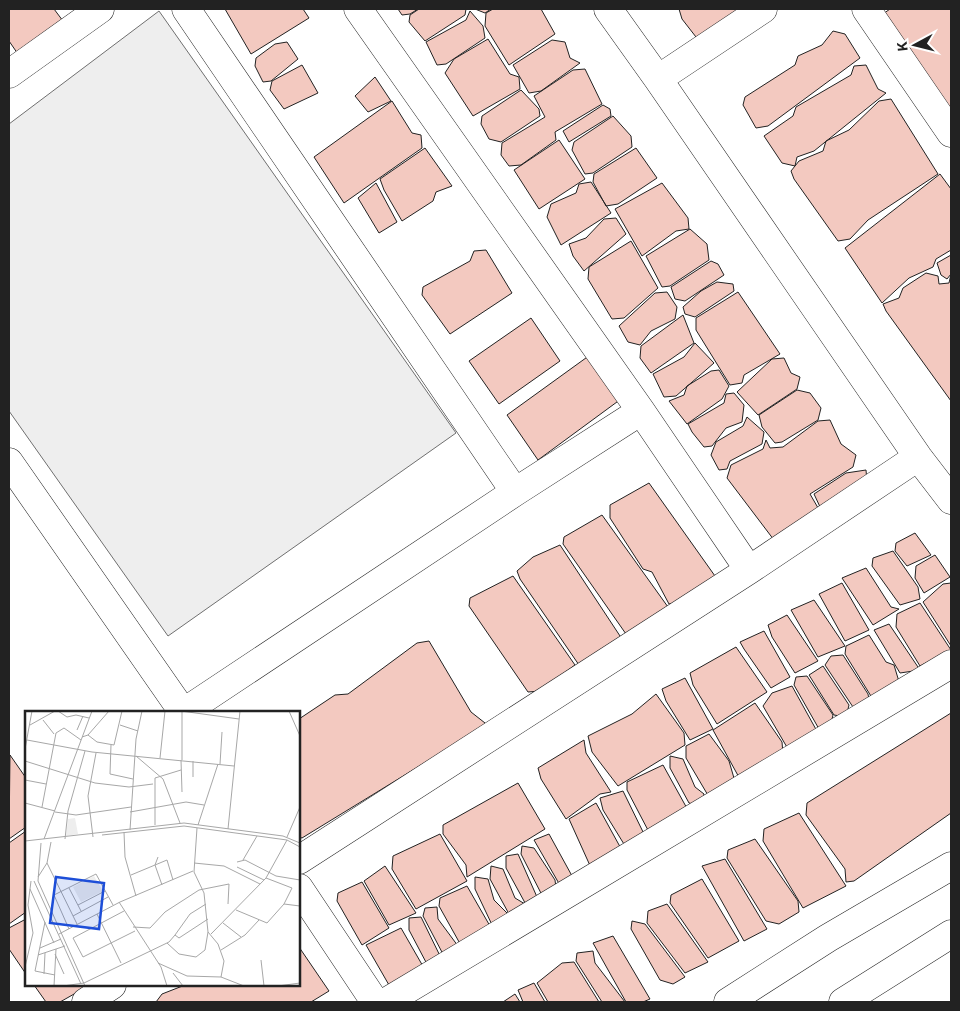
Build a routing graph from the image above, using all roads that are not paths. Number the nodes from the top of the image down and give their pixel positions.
1 (100, 9) edge
2 (186, 9) edge
3 (358, 9) edge
4 (608, 9) edge
5 (763, 9) edge
6 (866, 9) edge
7 (9, 74) edge
8 (658, 79) junction
9 (951, 133) edge
10 (640, 411) junction
11 (918, 457) junction
12 (9, 462) edge
13 (515, 492) junction
14 (951, 500) edge
15 (749, 570) junction
16 (951, 664) edge
17 (183, 711) edge
18 (186, 711) edge
19 (300, 859) edge
20 (951, 866) edge
21 (300, 890) edge
22 (951, 934) edge
23 (110, 986) edge
24 (86, 1002) edge
25 (375, 1002) edge
26 (386, 1002) edge
27 (728, 1002) edge
28 (844, 1002) edge

1 - 7 street
2 - 13 street
3 - 10 street
4 - 8 street
5 - 8 street
6 - 9 street
8 - 11 street
10 - 13 street
10 - 15 street
11 - 14 street
11 - 15 street
12 - 17 street
13 - 18 street
15 - 19 street
16 - 26 street
20 - 27 street
21 - 25 street
22 - 28 street
23 - 24 street

